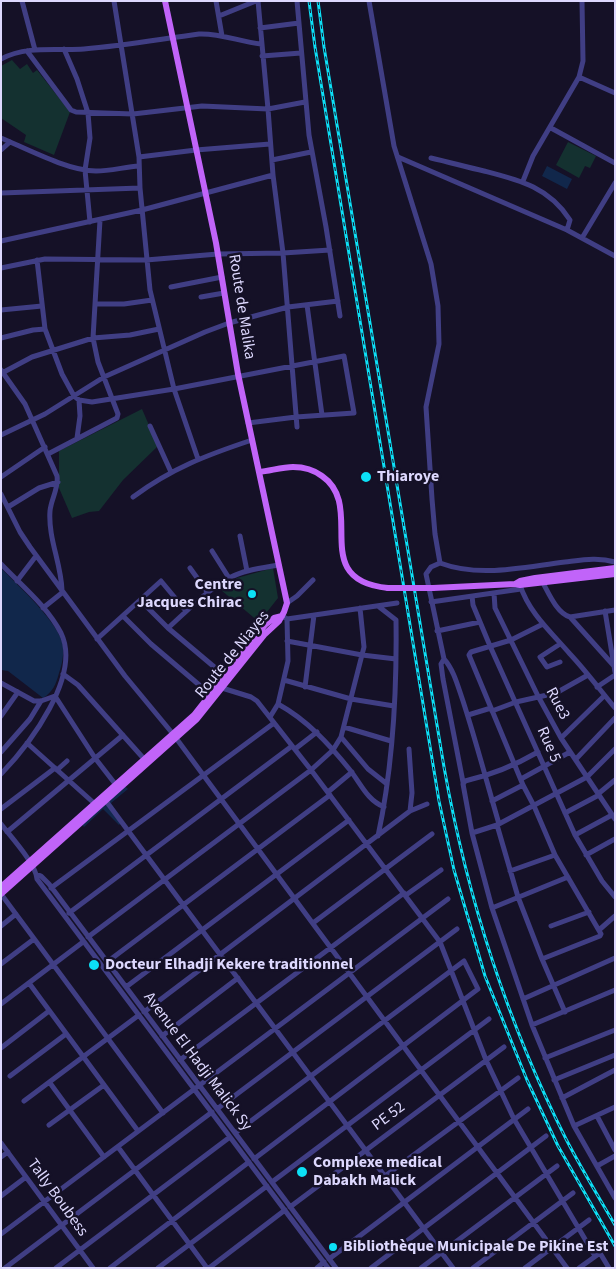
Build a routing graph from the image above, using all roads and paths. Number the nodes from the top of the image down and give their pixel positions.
1 (22, 1) edge
2 (114, 1) edge
3 (165, 1) edge
4 (216, 1) edge
5 (257, 1) edge
6 (296, 1) edge
7 (370, 1) edge
8 (582, 1) edge
9 (219, 16) junction
10 (299, 23) junction
11 (260, 28) junction
12 (222, 36) junction
13 (173, 38) junction
14 (261, 44) junction
15 (121, 45) junction
16 (64, 49) junction
17 (35, 50) junction
18 (27, 51) junction
19 (301, 53) junction
20 (2, 56) edge
21 (262, 56) junction
22 (579, 77) junction
23 (615, 93) edge
24 (305, 102) junction
25 (187, 108) junction
26 (268, 109) junction
27 (88, 113) junction
28 (133, 114) junction
29 (551, 128) junction
30 (1, 138) edge
31 (10, 142) junction
32 (270, 144) junction
33 (1, 150) edge
34 (196, 150) junction
35 (311, 152) junction
36 (139, 157) junction
37 (398, 157) junction
38 (431, 158) dead end
39 (272, 160) junction
40 (615, 163) edge
41 (139, 166) junction
42 (85, 170) junction
43 (273, 175) junction
44 (523, 181) junction
45 (615, 183) edge
46 (140, 188) junction
47 (85, 189) junction
48 (1, 192) edge
49 (205, 192) junction
50 (142, 210) junction
51 (100, 220) junction
52 (90, 222) junction
53 (567, 230) junction
54 (582, 238) junction
55 (1, 241) edge
56 (330, 250) junction
57 (283, 253) junction
58 (218, 254) junction
59 (615, 256) edge
60 (38, 260) junction
61 (146, 260) junction
62 (98, 261) junction
63 (1, 268) edge
64 (222, 277) junction
65 (171, 287) dead end
66 (224, 293) junction
67 (201, 297) dead end
68 (152, 300) junction
69 (338, 301) junction
70 (96, 304) junction
71 (307, 304) junction
72 (42, 306) junction
73 (288, 308) junction
74 (1, 310) edge
75 (340, 316) dead end
76 (229, 323) junction
77 (45, 329) junction
78 (158, 329) junction
79 (1, 338) edge
80 (93, 338) junction
81 (52, 351) junction
82 (165, 351) junction
83 (316, 361) junction
84 (292, 366) junction
85 (2, 372) edge
86 (104, 376) junction
87 (238, 376) junction
88 (174, 389) junction
89 (74, 396) junction
90 (111, 399) junction
91 (79, 400) junction
92 (322, 415) junction
93 (296, 417) junction
94 (32, 422) junction
95 (248, 423) junction
96 (150, 426) dead end
97 (297, 427) dead end
98 (1, 435) edge
99 (77, 438) junction
100 (252, 440) junction
101 (45, 447) junction
102 (48, 454) junction
103 (198, 459) junction
104 (171, 472) junction
105 (259, 472) junction
106 (1, 477) edge
107 (58, 482) junction
108 (1, 494) edge
109 (133, 497) dead end
110 (8, 508) junction
111 (240, 536) dead end
112 (212, 551) dead end
113 (36, 556) junction
114 (615, 562) edge
115 (440, 563) junction
116 (1, 564) edge
117 (279, 565) junction
118 (190, 568) dead end
119 (615, 568) edge
120 (247, 571) junction
121 (615, 574) edge
122 (229, 578) junction
123 (313, 580) dead end
124 (17, 581) junction
125 (543, 583) junction
126 (519, 586) junction
127 (62, 591) junction
128 (208, 593) junction
129 (494, 593) junction
130 (472, 596) junction
131 (140, 600) junction
132 (431, 602) junction
133 (286, 603) junction
134 (397, 604) dead end
135 (378, 606) junction
136 (43, 608) junction
137 (360, 608) junction
138 (615, 610) edge
139 (186, 611) junction
140 (605, 611) junction
141 (314, 615) junction
142 (123, 616) junction
143 (285, 617) junction
144 (570, 617) junction
145 (480, 622) junction
146 (543, 624) junction
147 (168, 628) junction
148 (437, 631) junction
149 (97, 639) junction
150 (512, 640) junction
151 (287, 641) junction
152 (311, 644) junction
153 (560, 644) junction
154 (490, 646) junction
155 (362, 655) junction
156 (244, 656) junction
157 (396, 659) junction
158 (444, 659) junction
159 (560, 662) dead end
160 (614, 671) edge
161 (63, 674) junction
162 (588, 675) junction
163 (225, 676) junction
164 (284, 680) junction
165 (1, 683) edge
166 (305, 687) junction
167 (597, 687) junction
168 (222, 688) junction
169 (18, 692) junction
170 (211, 695) junction
171 (55, 696) junction
172 (538, 696) junction
173 (604, 696) junction
174 (351, 699) junction
175 (41, 701) junction
176 (516, 702) junction
177 (278, 704) junction
178 (394, 706) junction
179 (615, 708) edge
180 (492, 709) junction
181 (468, 715) junction
182 (1, 716) edge
183 (270, 717) junction
184 (615, 718) edge
185 (274, 723) junction
186 (344, 726) junction
187 (317, 732) junction
188 (123, 734) junction
189 (175, 736) junction
190 (341, 737) junction
191 (561, 738) junction
192 (391, 741) junction
193 (27, 743) junction
194 (294, 748) junction
195 (409, 749) dead end
196 (615, 749) edge
197 (333, 750) junction
198 (1, 752) edge
199 (538, 752) junction
200 (570, 752) junction
201 (95, 758) junction
202 (576, 759) junction
203 (145, 760) junction
204 (66, 761) dead end
205 (515, 765) junction
206 (544, 766) junction
207 (56, 769) junction
208 (311, 770) junction
209 (352, 772) junction
210 (1, 774) edge
211 (203, 774) junction
212 (485, 776) junction
213 (587, 777) junction
214 (69, 780) junction
215 (615, 780) edge
216 (463, 782) junction
217 (522, 782) junction
218 (387, 784) junction
219 (116, 785) junction
220 (329, 794) junction
221 (557, 794) junction
222 (599, 794) junction
223 (221, 799) junction
224 (106, 801) junction
225 (492, 801) junction
226 (95, 804) junction
227 (427, 804) dead end
228 (534, 806) junction
229 (384, 807) junction
230 (1, 809) edge
231 (410, 811) junction
232 (565, 813) junction
233 (614, 817) edge
234 (349, 820) junction
235 (239, 823) junction
236 (1, 824) edge
237 (498, 824) junction
238 (130, 830) junction
239 (7, 832) junction
240 (472, 833) junction
241 (432, 834) dead end
242 (576, 835) junction
243 (378, 836) junction
244 (615, 839) edge
245 (367, 844) junction
246 (258, 849) junction
247 (147, 854) junction
248 (555, 855) junction
249 (586, 855) junction
250 (30, 864) junction
251 (385, 869) junction
252 (441, 870) dead end
253 (510, 871) junction
254 (36, 874) junction
255 (277, 874) junction
256 (568, 877) junction
257 (166, 879) junction
258 (2, 884) edge
259 (51, 888) junction
260 (1, 894) edge
261 (405, 894) junction
262 (615, 897) edge
263 (518, 898) junction
264 (295, 899) junction
265 (448, 899) dead end
266 (184, 904) junction
267 (492, 908) junction
268 (589, 912) junction
269 (70, 913) junction
270 (16, 914) junction
271 (615, 916) edge
272 (424, 918) junction
273 (312, 923) junction
274 (1, 926) edge
275 (551, 926) dead end
276 (203, 929) junction
277 (457, 929) dead end
278 (599, 930) junction
279 (88, 937) junction
280 (34, 939) junction
281 (83, 942) junction
282 (440, 942) junction
283 (331, 947) junction
284 (221, 954) junction
285 (615, 958) edge
286 (542, 960) junction
287 (107, 962) junction
288 (1, 964) edge
289 (54, 965) junction
290 (451, 971) junction
291 (350, 973) junction
292 (238, 978) junction
293 (29, 983) junction
294 (554, 985) junction
295 (126, 987) junction
296 (615, 990) edge
297 (367, 997) junction
298 (523, 999) junction
299 (463, 1000) junction
300 (257, 1002) junction
301 (1, 1004) edge
302 (49, 1011) junction
303 (565, 1012) junction
304 (142, 1014) junction
305 (489, 1019) dead end
306 (385, 1021) junction
307 (532, 1025) junction
308 (276, 1028) junction
309 (474, 1030) junction
310 (615, 1030) edge
311 (66, 1034) junction
312 (162, 1036) junction
313 (108, 1039) junction
314 (403, 1046) junction
315 (504, 1047) dead end
316 (1, 1048) edge
317 (293, 1052) junction
318 (615, 1055) edge
319 (83, 1057) junction
320 (545, 1058) junction
321 (180, 1060) junction
322 (486, 1060) junction
323 (421, 1070) junction
324 (615, 1070) edge
325 (10, 1076) dead end
326 (311, 1076) junction
327 (518, 1078) dead end
328 (554, 1080) junction
329 (50, 1083) junction
330 (104, 1085) junction
331 (197, 1087) junction
332 (501, 1090) junction
333 (440, 1095) junction
334 (562, 1098) junction
335 (24, 1102) dead end
336 (330, 1102) junction
337 (615, 1107) edge
338 (528, 1109) dead end
339 (70, 1110) junction
340 (214, 1111) junction
341 (163, 1113) junction
342 (597, 1116) junction
343 (514, 1119) junction
344 (459, 1121) junction
345 (49, 1125) dead end
346 (348, 1126) junction
347 (574, 1126) junction
348 (138, 1132) junction
349 (232, 1135) junction
350 (546, 1136) dead end
351 (1, 1144) edge
352 (118, 1147) junction
353 (478, 1147) junction
354 (530, 1148) junction
355 (366, 1150) junction
356 (615, 1150) edge
357 (8, 1152) junction
358 (615, 1156) edge
359 (1, 1157) edge
360 (104, 1157) junction
361 (252, 1161) junction
362 (558, 1166) dead end
363 (597, 1166) junction
364 (135, 1170) junction
365 (497, 1173) junction
366 (547, 1174) junction
367 (385, 1176) junction
368 (26, 1177) junction
369 (269, 1184) junction
370 (573, 1193) dead end
371 (153, 1195) junction
372 (1, 1196) edge
373 (515, 1198) junction
374 (615, 1198) edge
375 (562, 1201) junction
376 (44, 1202) junction
377 (404, 1202) junction
378 (288, 1209) junction
379 (589, 1220) dead end
380 (172, 1221) junction
381 (534, 1222) junction
382 (62, 1226) junction
383 (423, 1228) junction
384 (578, 1228) junction
385 (1, 1234) edge
386 (190, 1244) junction
387 (552, 1248) junction
388 (80, 1250) junction
389 (442, 1253) junction
390 (595, 1256) junction
391 (326, 1261) junction
392 (5, 1268) edge
393 (56, 1268) edge
394 (93, 1268) edge
395 (110, 1268) edge
396 (158, 1268) edge
397 (208, 1268) edge
398 (317, 1268) edge
399 (328, 1268) edge
400 (336, 1268) edge
401 (371, 1268) edge
402 (422, 1268) edge
403 (452, 1268) edge
404 (473, 1268) edge
405 (525, 1268) edge
406 (567, 1268) edge
407 (579, 1268) edge
408 (609, 1268) edge

1 - 17 street
2 - 15 street
3 - 13 main road, Route de Malika
4 - 9 street
5 - 9 street
5 - 11 street
6 - 10 street
7 - 37 street
8 - 22 street
9 - 12 street
10 - 11 street
10 - 19 street
11 - 14 street
12 - 13 street
12 - 14 street
13 - 15 street
13 - 25 main road, Route de Malika
14 - 21 street
15 - 16 street
15 - 28 street
16 - 17 street
16 - 27 street
17 - 18 street
18 - 20 street
18 - 27 street
19 - 21 street
19 - 24 street
21 - 26 street
22 - 23 street
22 - 29 street
24 - 26 street
24 - 35 street
25 - 26 street
25 - 28 street
25 - 34 main road, Route de Malika
26 - 32 street
27 - 28 street
27 - 42 street
28 - 36 street
29 - 40 street
29 - 44 street
30 - 31 street
31 - 33 street
31 - 42 street
32 - 34 street
32 - 39 street
34 - 36 street
34 - 49 main road, Route de Malika
35 - 39 street
35 - 56 street
36 - 41 street
37 - 53 street
37 - 115 street
38 - 44 street
39 - 43 street
41 - 42 street
41 - 46 street
42 - 47 street
43 - 49 street
43 - 57 street
44 - 53 street
45 - 54 street
46 - 47 street
46 - 50 street
47 - 48 street
47 - 52 street
49 - 50 street
49 - 58 main road, Route de Malika
50 - 51 street
50 - 61 street
51 - 52 street
51 - 62 street
52 - 55 street
53 - 54 street
54 - 59 street
56 - 57 street
56 - 69 street
57 - 58 street
57 - 73 street
58 - 61 street
58 - 64 main road, Route de Malika
60 - 62 street
60 - 63 street
60 - 72 street
61 - 62 street
61 - 68 street
62 - 70 street
64 - 65 street
64 - 66 main road, Route de Malika
66 - 67 street
66 - 76 main road, Route de Malika
68 - 70 street
68 - 78 street
69 - 71 street
69 - 75 street
70 - 80 street
71 - 73 street
71 - 83 street
72 - 74 street
72 - 77 street
73 - 76 street
73 - 84 street
76 - 82 street
76 - 87 main road, Route de Malika
77 - 79 street
77 - 81 street
78 - 80 street
78 - 82 street
80 - 81 street
80 - 86 street
81 - 85 street
81 - 89 street
82 - 86 street
82 - 88 street
83 - 84 street
83 - 92 street
83 - 92 street
84 - 87 street
84 - 93 street
85 - 94 street
86 - 89 street
86 - 90 street
87 - 88 street
87 - 95 main road, Route de Malika
88 - 90 street
88 - 103 street
89 - 91 street
89 - 94 street
90 - 91 street
90 - 99 street
91 - 99 street
92 - 93 street
93 - 95 street
93 - 97 street
94 - 98 street
94 - 101 street
95 - 100 main road, Route de Malika
96 - 104 street
99 - 102 street
100 - 103 street
100 - 105 main road, Route de Malika
101 - 102 street
101 - 106 street
102 - 107 street
103 - 104 street
104 - 109 street
105 - 117 main road, Route de Malika
105 - 126 main road, bridge
107 - 110 street
107 - 127 street
108 - 110 street
110 - 113 street
111 - 120 street
112 - 122 street
113 - 124 street
113 - 127 street
114 - 115 street
115 - 132 street
116 - 124 street
117 - 120 street
117 - 133 main road, Route de Malika
118 - 128 street
119 - 126 main road
120 - 122 street
121 - 125 main road
122 - 128 street
123 - 133 street
124 - 136 street
125 - 126 main road
125 - 144 street
126 - 129 street
126 - 146 street
127 - 136 street
127 - 149 street
128 - 139 street
129 - 130 street
129 - 150 street, Rue3
130 - 132 street
130 - 145 street, Rue 5
131 - 139 street
131 - 142 street
131 - 147 street
132 - 148 street
133 - 143 main road, Route de Malika
134 - 135 street
135 - 137 street
135 - 157 street
136 - 161 street
137 - 141 street
137 - 155 street
138 - 140 street
139 - 147 street
140 - 144 street
140 - 160 street
141 - 143 street
141 - 152 street
142 - 149 street
142 - 170 street
143 - 151 street
143 - 156 main road, Route de Niayes
144 - 160 street
145 - 148 street
145 - 154 street, Rue 5
146 - 150 street
146 - 153 street
147 - 163 street
148 - 158 street
149 - 189 street
150 - 154 street
150 - 172 street, Rue3
151 - 152 street
151 - 164 street
152 - 155 street
152 - 166 street
153 - 159 street
153 - 162 street
154 - 176 street, Rue 5
154 - 180 street
155 - 157 street
155 - 174 street
156 - 163 main road, Route de Niayes
156 - 168 main road, Route de Niayes
157 - 178 street
158 - 181 street
158 - 216 street
160 - 167 street
161 - 171 street
161 - 188 street
162 - 167 street
162 - 172 street
163 - 170 main road, Route de Niayes
164 - 166 street
164 - 177 street
165 - 169 street
166 - 174 street
167 - 173 street
168 - 183 street
168 - 189 main road, Route de Niayes
169 - 175 street
169 - 182 street
170 - 189 main road, Route de Niayes
171 - 175 street
171 - 193 street
171 - 201 street
172 - 176 street
172 - 191 street, Rue3
173 - 179 street
173 - 191 street
174 - 178 street
174 - 186 street
175 - 198 street
176 - 180 street
176 - 199 street, Rue 5
177 - 183 street
177 - 187 street
178 - 192 street
180 - 181 street
180 - 205 street
181 - 212 street
183 - 185 street
184 - 202 street
185 - 194 street
185 - 211 street
186 - 190 street
186 - 192 street
187 - 194 street
187 - 197 street
188 - 201 street
188 - 203 street
189 - 203 main road, Route de Niayes
189 - 211 street
189 - 224 main road, Route de Niayes
190 - 197 street
190 - 218 street
191 - 200 street, Rue3
192 - 218 street
193 - 207 street
193 - 210 street
194 - 208 street
194 - 223 street
195 - 231 street
196 - 213 street
197 - 208 street
197 - 209 street
199 - 205 street
199 - 206 street, Rue 5
200 - 202 street, Rue3
200 - 206 street
201 - 214 street
201 - 219 street
202 - 213 street, Rue3
203 - 219 main road, Route de Niayes
204 - 207 street
205 - 212 street
205 - 217 street
206 - 217 street
206 - 221 street, Rue 5
207 - 214 street
207 - 230 street
208 - 220 street
208 - 235 street
209 - 220 street
209 - 229 street
211 - 223 street
211 - 238 street
212 - 216 street
212 - 225 street
213 - 221 street
213 - 222 street, Rue3
214 - 226 street
214 - 239 street
215 - 222 street
216 - 240 street
217 - 225 street
217 - 228 street
218 - 229 street
219 - 226 main road, Route de Niayes
220 - 234 street
220 - 246 street
221 - 228 street
221 - 232 street, Rue 5
222 - 232 street
222 - 233 street, Rue3
223 - 235 street
223 - 247 street
224 - 238 street
224 - 250 main road, Route de Niayes
225 - 237 street
226 - 250 main road, Route de Niayes
227 - 231 street
228 - 237 street
228 - 248 street
229 - 243 street
231 - 243 street
232 - 242 street, Rue 5
233 - 242 street
234 - 245 street
234 - 255 street
235 - 246 street
235 - 257 street
236 - 239 street, Avenue El Hadji Malick Sy
237 - 240 street
237 - 253 street
238 - 247 street
238 - 259 street
239 - 250 street, Avenue El Hadji Malick Sy
240 - 267 street
241 - 251 street
242 - 249 street, Rue 5
243 - 245 street
244 - 249 street
245 - 251 street
245 - 264 street
246 - 255 street
246 - 266 street
247 - 257 street
247 - 269 street
248 - 253 street
248 - 256 street
249 - 262 street, Rue 5
250 - 254 street, Avenue El Hadji Malick Sy
250 - 258 main road, Route de Niayes
250 - 260 main road, Route de Niayes
251 - 261 street
251 - 273 street
252 - 261 street
253 - 263 street
254 - 259 street, Avenue El Hadji Malick Sy
254 - 281 street, Avenue El Hadji Malick Sy
255 - 264 street
255 - 276 street
256 - 263 street
256 - 268 street
257 - 266 street
257 - 279 street
259 - 269 street, Avenue El Hadji Malick Sy
260 - 270 street
261 - 272 street
261 - 283 street
263 - 267 street
263 - 286 street
264 - 273 street
264 - 284 street
265 - 272 street
266 - 276 street
266 - 287 street
267 - 298 street
268 - 275 street
268 - 278 street
269 - 279 street, Avenue El Hadji Malick Sy
270 - 274 street
270 - 280 street
271 - 278 street
272 - 282 street
272 - 291 street
273 - 283 street
276 - 284 street
276 - 295 street
277 - 282 street
278 - 286 street
279 - 287 street, Avenue El Hadji Malick Sy
280 - 288 street
280 - 289 street
281 - 289 street
281 - 304 street, Avenue El Hadji Malick Sy
282 - 290 street
282 - 297 street
283 - 291 street
283 - 300 street
284 - 292 street
284 - 304 street
285 - 294 street
286 - 294 street
287 - 295 street, Avenue El Hadji Malick Sy
289 - 293 street
289 - 313 street
290 - 299 street
290 - 299 street
290 - 306 street
291 - 297 street
291 - 308 street
292 - 300 street
292 - 312 street
293 - 301 street
293 - 302 street
294 - 298 street
294 - 303 street
295 - 304 street, Avenue El Hadji Malick Sy
296 - 303 street
297 - 306 street
297 - 317 street
298 - 307 street
299 - 309 street
299 - 314 street
300 - 308 street
300 - 321 street
302 - 311 street
302 - 316 street
303 - 307 street
304 - 312 street, Avenue El Hadji Malick Sy
304 - 313 street
304 - 331 street, Avenue El Hadji Malick Sy
305 - 309 street
306 - 314 street
306 - 326 street
307 - 320 street
308 - 317 street
308 - 331 street
309 - 322 street
309 - 323 street
310 - 320 street
311 - 319 street
311 - 325 street
312 - 321 street, Avenue El Hadji Malick Sy
313 - 319 street
313 - 341 street
314 - 323 street
314 - 336 street
315 - 322 street, PE 52
317 - 326 street
317 - 340 street
318 - 328 street
319 - 329 street
319 - 330 street
320 - 328 street
321 - 331 street, Avenue El Hadji Malick Sy
322 - 332 street
322 - 333 street, PE 52
323 - 333 street
323 - 346 street
324 - 334 street
326 - 336 street
326 - 349 street
327 - 332 street
328 - 334 street
329 - 335 street
329 - 339 street
330 - 339 street
330 - 348 street
331 - 340 street, Avenue El Hadji Malick Sy
331 - 341 street
332 - 343 street
332 - 344 street
333 - 344 street
333 - 355 street, PE 52
334 - 347 street
336 - 346 street
336 - 361 street
337 - 342 street
338 - 343 street
339 - 345 street
339 - 360 street
340 - 349 street, Avenue El Hadji Malick Sy
340 - 364 street
341 - 348 street
342 - 347 street
342 - 356 street
343 - 353 street
343 - 354 street
344 - 353 street
344 - 367 street
346 - 355 street
346 - 369 street
347 - 363 street
348 - 352 street
349 - 361 street, Avenue El Hadji Malick Sy
349 - 371 street
350 - 354 street
351 - 357 street, Tally Boubess
352 - 360 street
352 - 364 street
353 - 365 street
353 - 377 street
354 - 365 street
354 - 366 street
355 - 367 street
355 - 378 street, PE 52
357 - 359 street
357 - 368 street, Tally Boubess
358 - 363 street
360 - 376 street
361 - 369 street, Avenue El Hadji Malick Sy
361 - 380 street
362 - 366 street
363 - 374 street
364 - 371 street
364 - 382 street
365 - 373 street
365 - 383 street
366 - 373 street
366 - 375 street
367 - 377 street
368 - 372 street
368 - 376 street, Tally Boubess
369 - 378 street, Avenue El Hadji Malick Sy
369 - 386 street
370 - 375 street
371 - 380 street
371 - 388 street
373 - 381 street
373 - 389 street
375 - 381 street
375 - 384 street
376 - 382 street, Tally Boubess
376 - 385 street
377 - 383 street
377 - 391 street
378 - 391 street, Avenue El Hadji Malick Sy
378 - 397 street, PE 52
379 - 384 street
380 - 386 street
380 - 395 street
381 - 387 street
381 - 404 street
382 - 388 street, Tally Boubess
382 - 392 street
383 - 389 street
383 - 401 street
384 - 387 street
384 - 390 street
386 - 396 street
386 - 397 street
387 - 405 street
387 - 406 street
388 - 393 street
388 - 394 street, Tally Boubess
389 - 402 street
389 - 403 street
390 - 407 street
390 - 408 street
391 - 398 street
391 - 399 street, Avenue El Hadji Malick Sy
391 - 400 street, Avenue El Hadji Malick Sy

